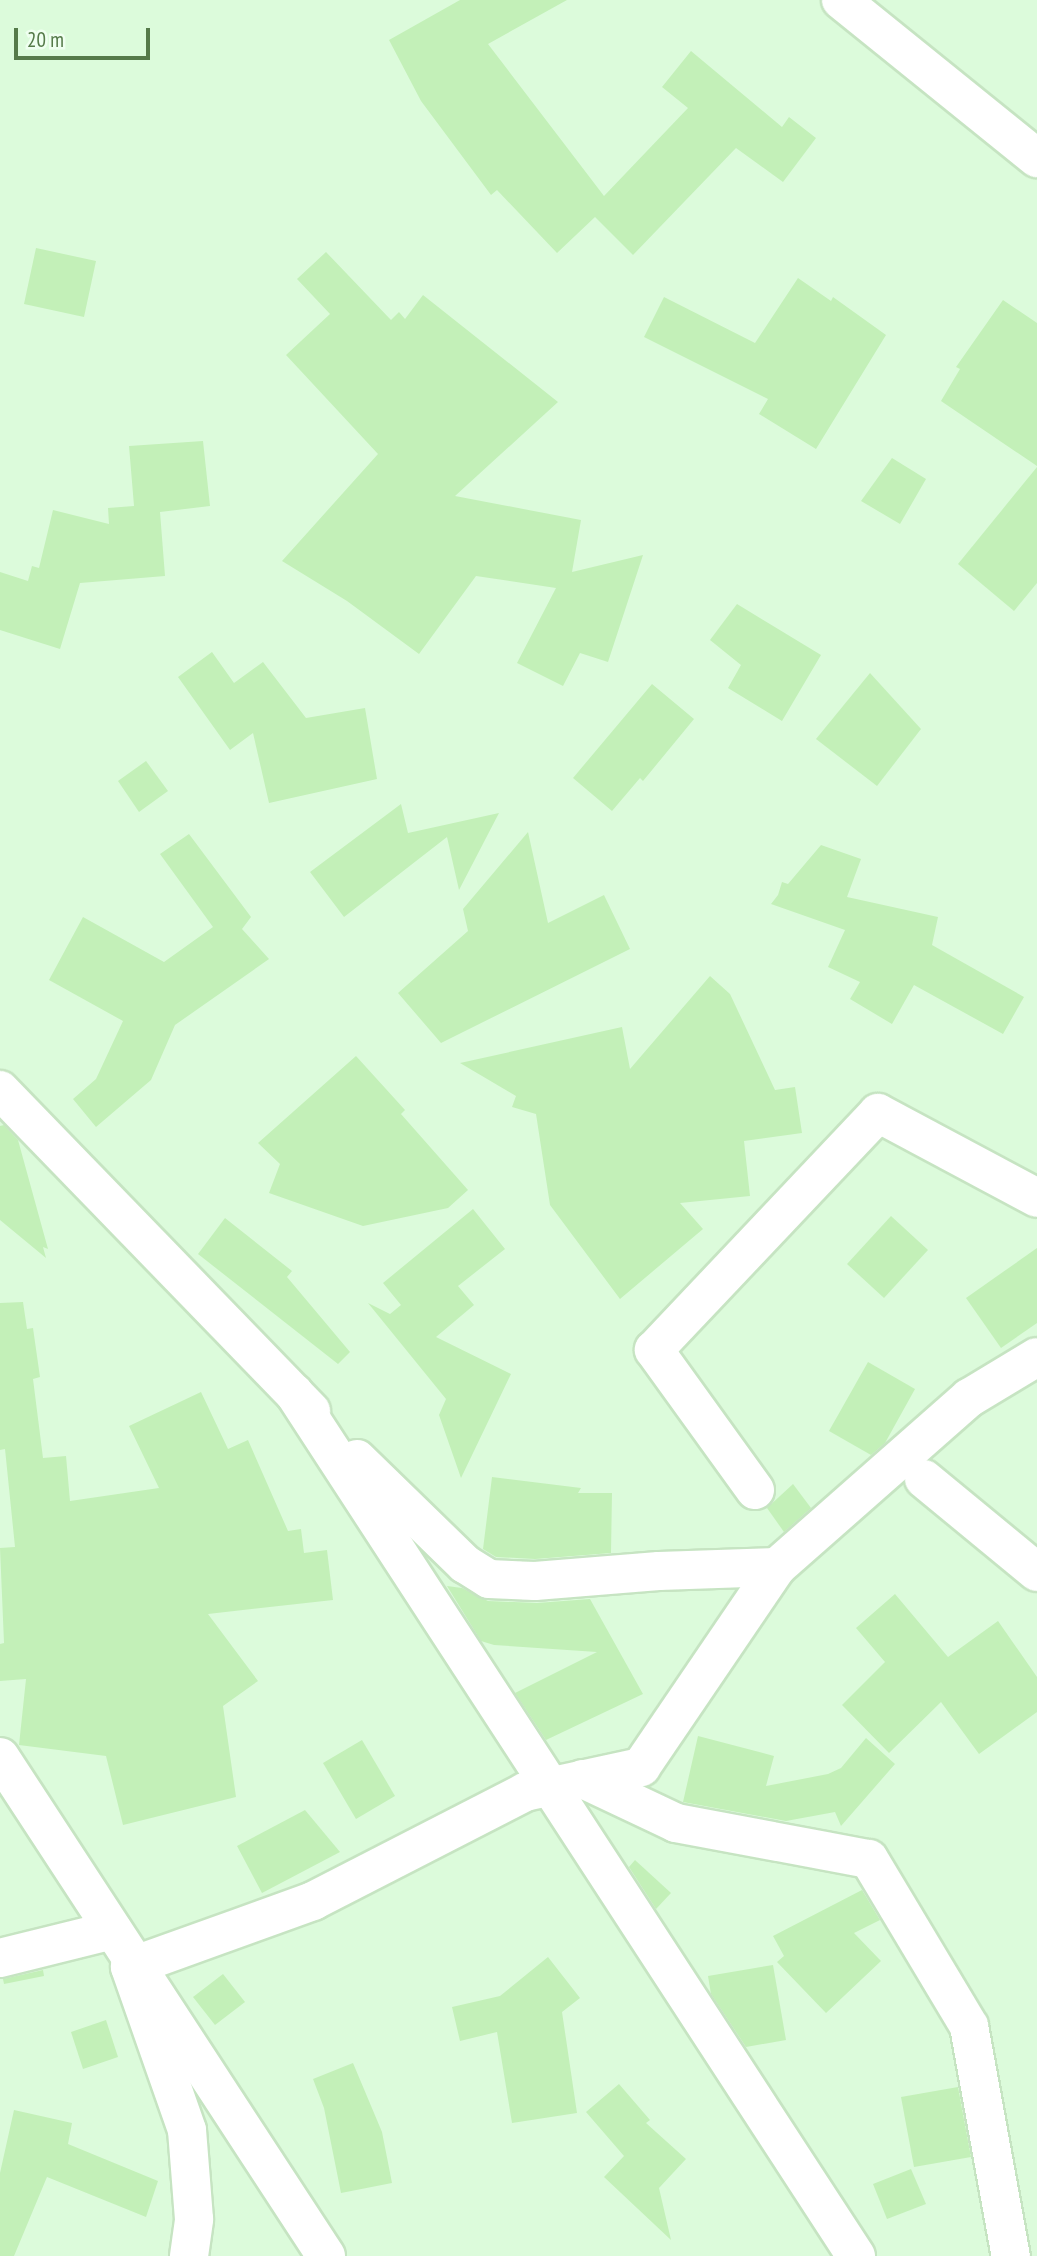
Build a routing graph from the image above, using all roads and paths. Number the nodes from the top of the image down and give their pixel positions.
1 (841, 0) edge
2 (1037, 158) edge
3 (0, 1090) edge
4 (1037, 1198) edge
5 (1037, 1357) edge
6 (293, 1393) junction
7 (924, 1479) dead end
8 (755, 1490) dead end
9 (777, 1567) junction
10 (1037, 1573) edge
11 (0, 1756) edge
12 (583, 1779) junction
13 (113, 1930) junction
14 (0, 1958) edge
15 (189, 2256) edge
16 (326, 2256) edge
17 (856, 2256) edge
18 (1011, 2256) edge

1 - 2 street
3 - 6 street
4 - 8 street
5 - 9 street
6 - 9 street
6 - 17 street
7 - 10 street
9 - 12 street
11 - 13 street
12 - 15 street
12 - 18 street
13 - 14 street
13 - 16 street

